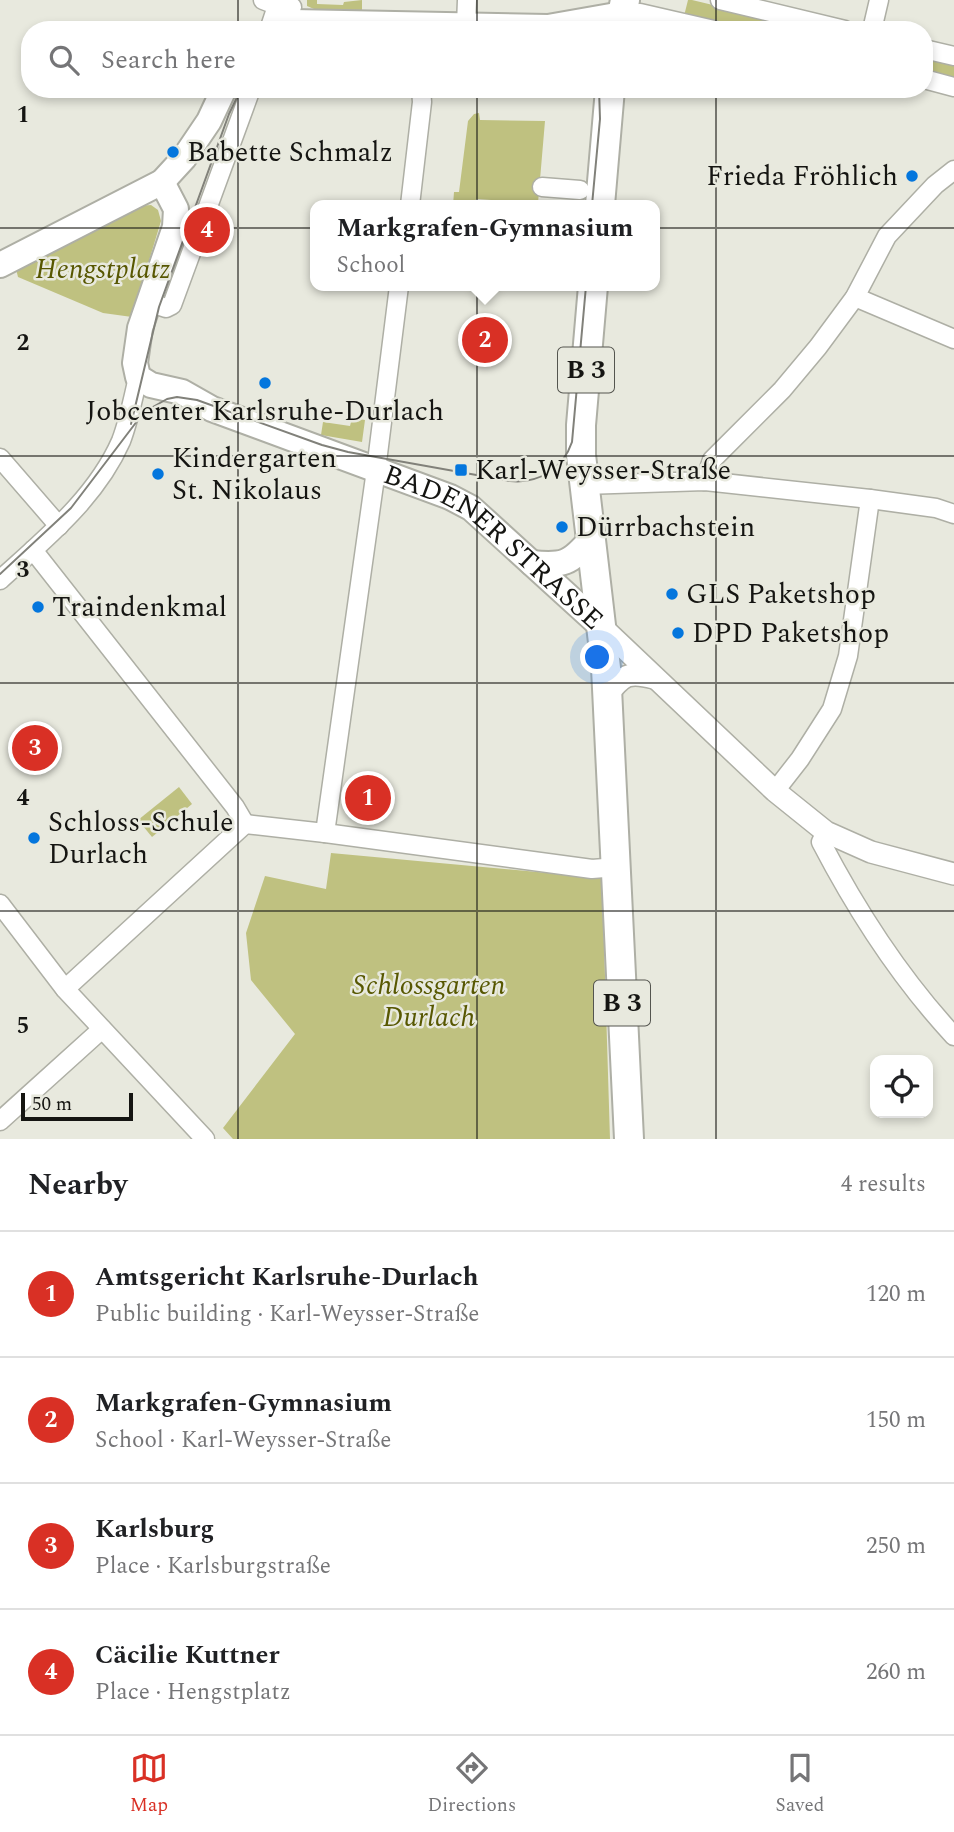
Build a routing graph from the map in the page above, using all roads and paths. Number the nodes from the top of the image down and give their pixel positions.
1 (467, 0) edge
2 (720, 0) edge
3 (879, 0) edge
4 (280, 12) edge
5 (622, 15) edge
6 (409, 21) edge
7 (467, 21) edge
8 (592, 21) edge
9 (675, 21) edge
10 (808, 21) edge
11 (874, 21) edge
12 (933, 51) edge
13 (954, 57) edge
14 (933, 81) edge
15 (954, 87) edge
16 (220, 98) edge
17 (248, 98) edge
18 (422, 98) edge
19 (608, 98) edge
20 (954, 170) edge
21 (162, 182) junction
22 (542, 187) dead end
23 (590, 197) edge
24 (411, 200) edge
25 (0, 265) edge
26 (398, 291) edge
27 (593, 291) edge
28 (855, 297) junction
29 (148, 302) junction
30 (954, 339) edge
31 (138, 377) junction
32 (0, 458) edge
33 (376, 470) junction
34 (705, 481) junction
35 (584, 485) junction
36 (870, 499) junction
37 (954, 514) edge
38 (59, 526) junction
39 (591, 539) junction
40 (33, 550) junction
41 (532, 563) junction
42 (0, 580) edge
43 (603, 628) junction
44 (654, 678) junction
45 (607, 695) junction
46 (775, 791) junction
47 (245, 824) junction
48 (325, 832) junction
49 (826, 832) junction
50 (617, 867) junction
51 (954, 874) edge
52 (0, 904) edge
53 (65, 989) junction
54 (102, 1029) junction
55 (954, 1036) edge
56 (0, 1121) edge
57 (205, 1139) edge
58 (629, 1139) edge

1 - 7 street
2 - 10 street
3 - 11 street
4 - 6 main road
5 - 8 main road
5 - 9 street
12 - 13 street
14 - 15 street
16 - 21 main road
17 - 29 street
18 - 24 street
19 - 23 main road
20 - 28 street
21 - 25 main road
21 - 29 main road
22 - 23 street
26 - 33 street
27 - 35 main road, B 3
28 - 30 street
28 - 34 street
29 - 31 main road
31 - 33 main road, BADENER STRASSE
31 - 38 street
32 - 38 street
33 - 41 main road, BADENER STRASSE
33 - 48 street
34 - 35 street
34 - 36 street
35 - 39 main road, B 3
36 - 37 street
36 - 46 street
38 - 40 street
39 - 41 main road
39 - 43 main road, B 3
40 - 42 street
40 - 47 street
41 - 43 main road, BADENER STRASSE
43 - 44 street
43 - 45 main road, BADENER STRASSE / B 3
44 - 45 street
44 - 46 street
45 - 50 main road, BADENER STRASSE / B 3
46 - 49 street
47 - 48 street
47 - 53 street
48 - 50 street
49 - 51 street
49 - 55 street
50 - 58 main road, BADENER STRASSE / B 3
52 - 53 street
53 - 54 street
54 - 56 street
54 - 57 street

